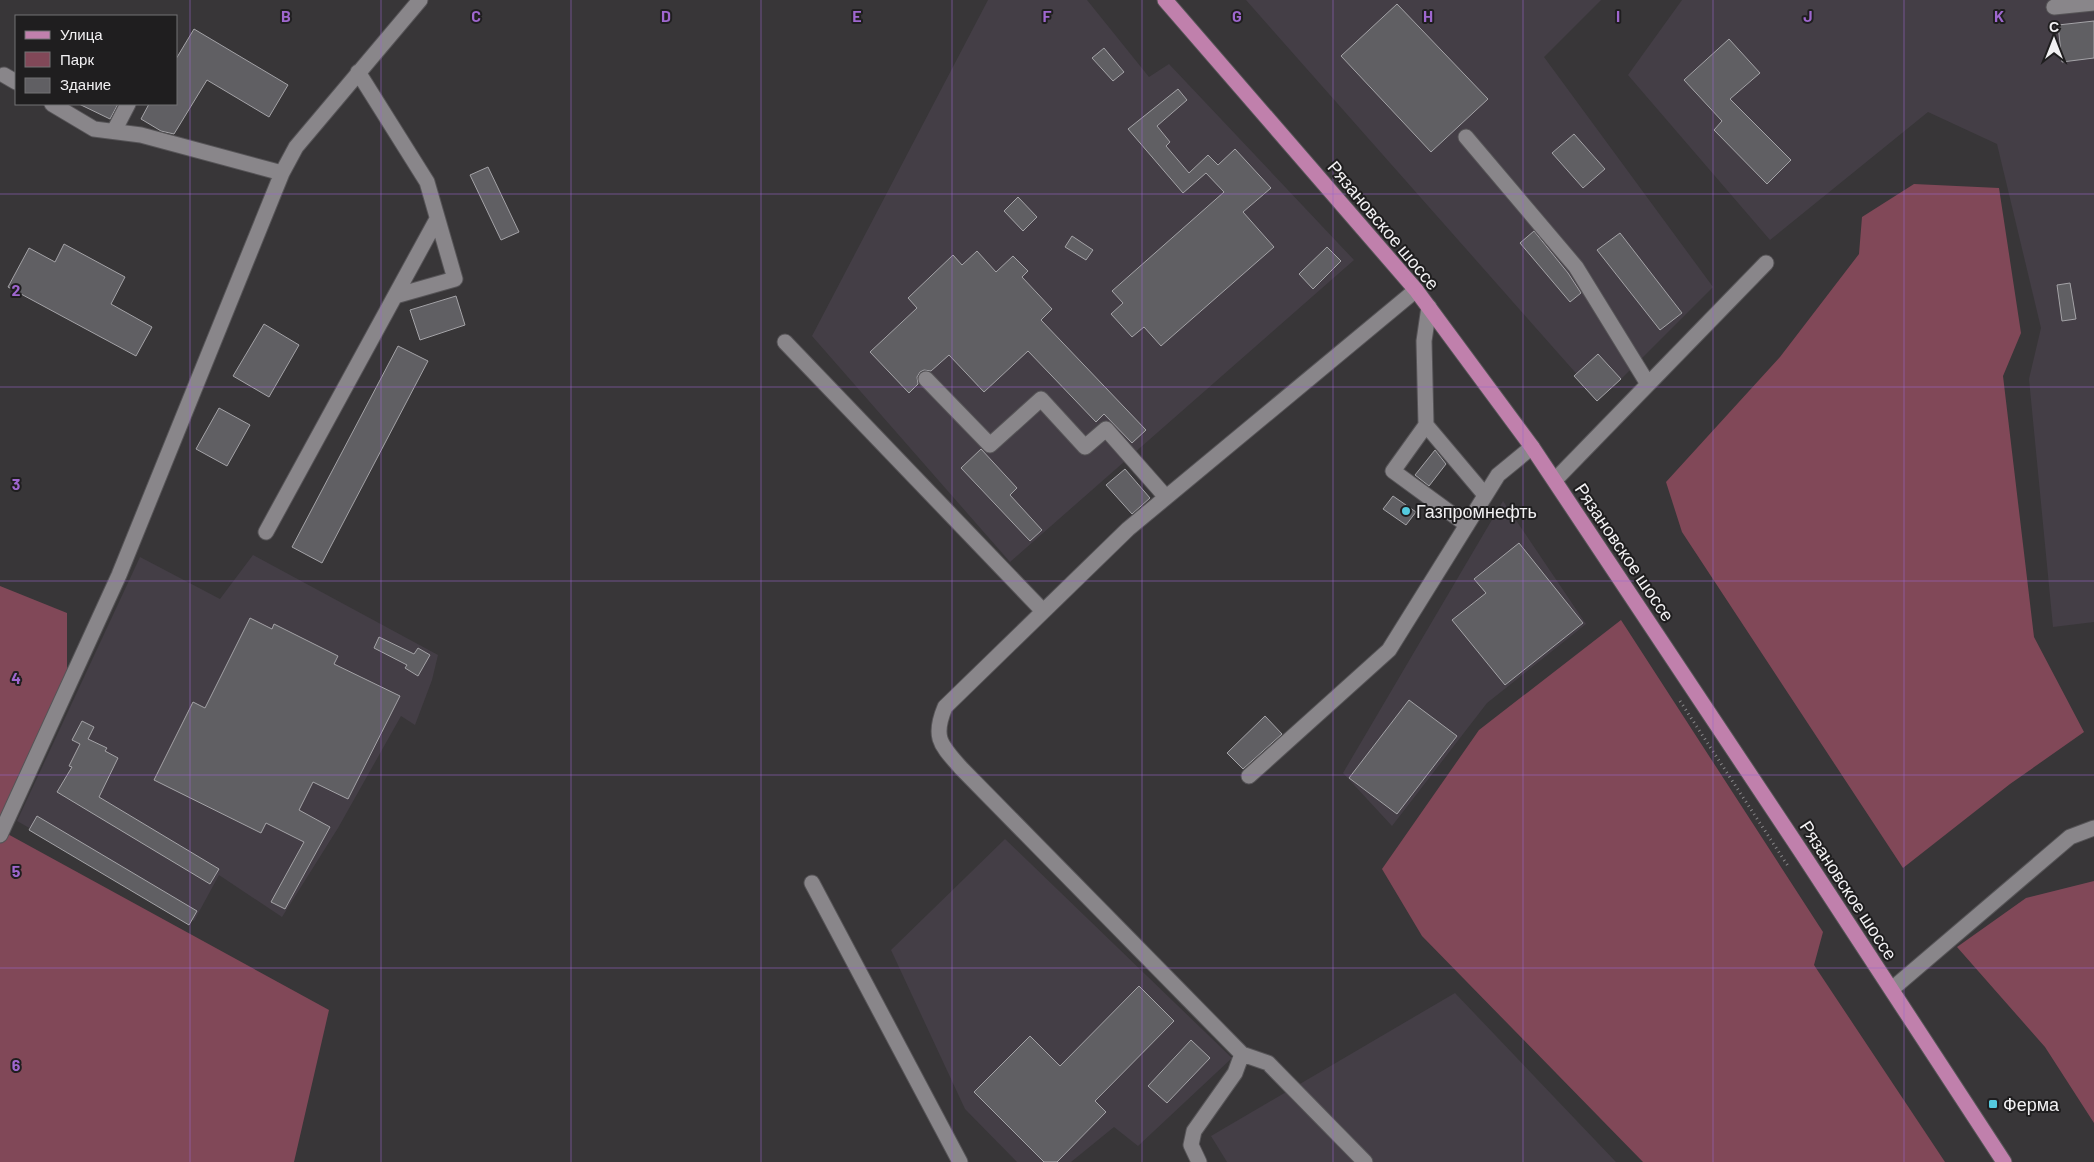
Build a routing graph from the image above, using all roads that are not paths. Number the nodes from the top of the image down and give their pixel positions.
1 (420, 0) edge
2 (1165, 0) edge
3 (2094, 2) edge
4 (2054, 7) dead end
5 (358, 72) junction
6 (54, 105) edge
7 (127, 105) edge
8 (114, 131) junction
9 (1466, 137) dead end
10 (282, 173) junction
11 (437, 219) junction
12 (1766, 263) dead end
13 (1416, 290) junction
14 (395, 296) junction
15 (1429, 307) junction
16 (784, 342) dead end
17 (926, 379) dead end
18 (1648, 384) junction
19 (1426, 425) junction
20 (1532, 447) junction
21 (1555, 480) junction
22 (1485, 495) junction
23 (1165, 496) junction
24 (1467, 525) junction
25 (266, 532) dead end
26 (1042, 611) junction
27 (1249, 776) dead end
28 (2094, 816) edge
29 (2094, 828) edge
30 (0, 835) edge
31 (2070, 837) junction
32 (812, 883) dead end
33 (1892, 989) junction
34 (1242, 1054) junction
35 (960, 1162) edge
36 (1200, 1162) edge
37 (1365, 1162) edge
38 (2004, 1162) edge

1 - 5 street
2 - 13 main road, Рязановское шоссе
3 - 4 street
5 - 10 street
5 - 11 street
6 - 8 street
7 - 8 street
8 - 10 street
9 - 18 street
10 - 30 street
11 - 14 street
11 - 14 street
12 - 18 street
13 - 15 main road, Рязановское шоссе
13 - 23 street
14 - 25 street
15 - 19 street
15 - 20 main road, Рязановское шоссе
16 - 26 street
17 - 23 street
18 - 21 street
19 - 22 street
19 - 24 street
20 - 21 main road, Рязановское шоссе
20 - 22 street
21 - 33 main road, Рязановское шоссе
22 - 24 street
23 - 26 street
24 - 27 street
26 - 34 street
28 - 31 street
29 - 31 street
31 - 33 street
32 - 35 street
33 - 38 main road, Рязановское шоссе
34 - 36 street
34 - 37 street

